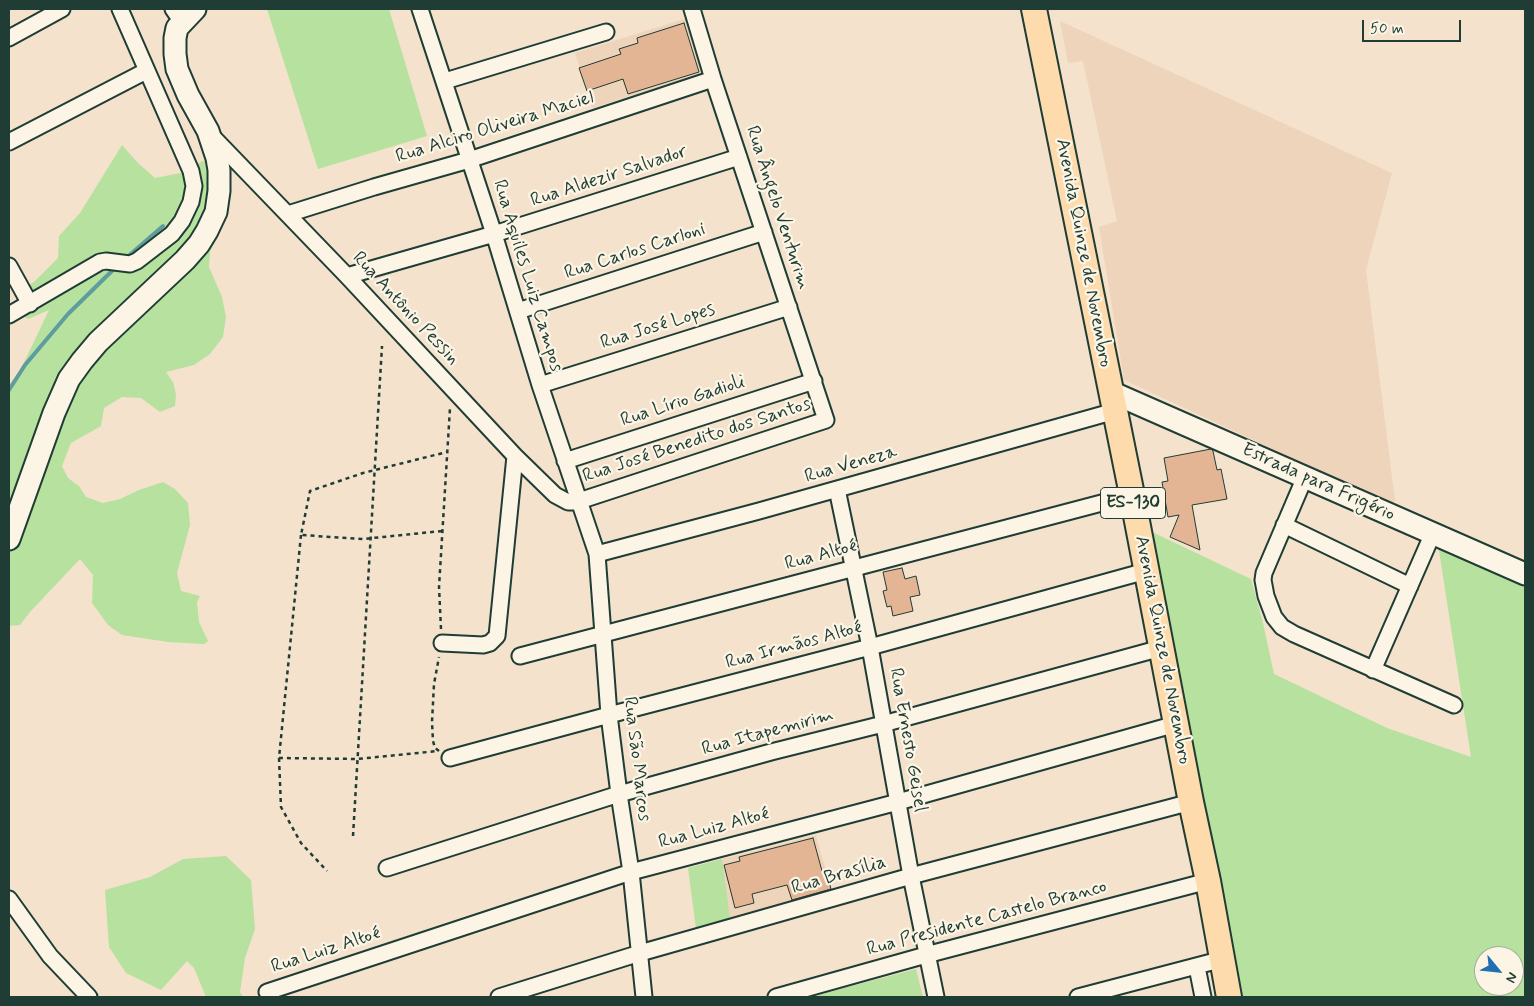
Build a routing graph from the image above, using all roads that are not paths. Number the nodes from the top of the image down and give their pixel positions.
1 (62, 9) edge
2 (120, 9) edge
3 (420, 9) edge
4 (692, 9) edge
5 (1034, 9) edge
6 (182, 17) edge
7 (606, 32) dead end
8 (9, 38) edge
9 (146, 71) junction
10 (713, 79) junction
11 (445, 81) junction
12 (208, 131) junction
13 (9, 142) edge
14 (739, 157) junction
15 (470, 160) junction
16 (288, 214) junction
17 (764, 232) junction
18 (494, 234) junction
19 (9, 266) edge
20 (347, 276) junction
21 (30, 304) junction
22 (789, 307) junction
23 (518, 311) junction
24 (9, 315) edge
25 (814, 381) junction
26 (540, 385) junction
27 (1113, 402) junction
28 (826, 420) joint
29 (515, 456) junction
30 (565, 461) junction
31 (1305, 477) junction
32 (837, 489) junction
33 (1132, 495) junction
34 (580, 500) junction
35 (1284, 526) junction
36 (1433, 533) junction
37 (9, 539) edge
38 (597, 554) junction
39 (853, 568) junction
40 (1146, 571) junction
41 (1525, 574) edge
42 (1410, 586) junction
43 (603, 634) junction
44 (442, 643) road end
45 (870, 647) junction
46 (1161, 648) junction
47 (520, 656) dead end
48 (1373, 670) junction
49 (1454, 705) dead end
50 (610, 715) junction
51 (884, 724) junction
52 (1176, 724) junction
53 (444, 754) road end
54 (619, 794) junction
55 (898, 802) junction
56 (1191, 802) junction
57 (387, 868) dead end
58 (631, 872) junction
59 (911, 876) junction
60 (1208, 881) junction
61 (9, 899) edge
62 (640, 953) junction
63 (926, 956) junction
64 (1223, 959) junction
65 (1197, 967) junction
66 (267, 992) dead end
67 (89, 997) edge
68 (500, 997) edge
69 (644, 997) edge
70 (776, 997) edge
71 (936, 997) edge
72 (1078, 997) edge
73 (1203, 997) edge
74 (1229, 997) edge

1 - 8 street
2 - 9 street
3 - 11 street, Rua Aquiles Luiz Campos
4 - 10 street, Rua Ângelo Venturim
5 - 27 main road, Avenida Quinze de Novembro / ES-130
6 - 12 street
7 - 11 street
9 - 13 street
9 - 21 street
10 - 14 street, Rua Ângelo Venturim
10 - 15 street, Rua Alciro Oliveira Maciel
11 - 15 street, Rua Aquiles Luiz Campos
12 - 16 street, Rua Antônio Pessin
12 - 37 street
14 - 17 street, Rua Ângelo Venturim
14 - 18 street, Rua Aldezir Salvador
15 - 16 street, Rua Alciro Oliveira Maciel
15 - 18 street, Rua Aquiles Luiz Campos
16 - 20 street, Rua Antônio Pessin
17 - 22 street, Rua Ângelo Venturim
17 - 23 street, Rua Carlos Carloni
18 - 20 street, Rua Aldezir Salvador
18 - 23 street, Rua Aquiles Luiz Campos
19 - 21 street
20 - 29 street, Rua Antônio Pessin
21 - 24 street
22 - 25 street, Rua Ângelo Venturim
22 - 26 street, Rua José Lopes
23 - 26 street, Rua Aquiles Luiz Campos
25 - 28 street, Rua Ângelo Venturim
25 - 30 street, Rua Lírio Gadioli
26 - 30 street, Rua Aquiles Luiz Campos
27 - 31 street, Estrada para Frigério
27 - 32 street, Rua Veneza
27 - 33 main road, Avenida Quinze de Novembro / ES-130
28 - 34 street, Rua José Benedito dos Santos
29 - 34 street, Rua Antônio Pessin
29 - 44 street
30 - 34 street, Rua Aquiles Luiz Campos
31 - 35 street
31 - 36 street, Estrada para Frigério
32 - 38 street, Rua Veneza
32 - 39 street, Rua Ernesto Geisel
33 - 39 street, Rua Altoé
33 - 40 main road, Avenida Quinze de Novembro / ES-130
34 - 38 street, Rua Aquiles Luiz Campos
35 - 42 street
35 - 48 street
36 - 41 street, Estrada para Frigério
36 - 42 street
38 - 43 street, Rua São Marcos
39 - 43 street, Rua Altoé
39 - 45 street, Rua Ernesto Geisel
40 - 45 street, Rua Irmãos Altoé
40 - 46 main road, Avenida Quinze de Novembro / ES-130
42 - 48 street
43 - 47 street, Rua Altoé
43 - 50 street, Rua São Marcos
45 - 50 street, Rua Irmãos Altoé
45 - 51 street, Rua Ernesto Geisel
46 - 51 street, Rua Itapemirim
46 - 52 main road, Avenida Quinze de Novembro / ES-130
48 - 49 street
50 - 53 street, Rua Irmãos Altoé
50 - 54 street, Rua São Marcos
51 - 54 street, Rua Itapemirim
51 - 55 street, Rua Ernesto Geisel
52 - 55 street, Rua Luiz Altoé
52 - 56 main road, Avenida Quinze de Novembro / ES-130
54 - 57 street, Rua Itapemirim
54 - 58 street, Rua São Marcos
55 - 58 street, Rua Luiz Altoé
55 - 59 street, Rua Ernesto Geisel
56 - 59 street, Rua Brasília
56 - 60 main road, Avenida Quinze de Novembro / ES-130
58 - 62 street, Rua São Marcos
58 - 66 street, Rua Luiz Altoé
59 - 62 street, Rua Brasília
59 - 63 street, Rua Ernesto Geisel
60 - 63 street, Rua Presidente Castelo Branco
60 - 64 main road, Avenida Quinze de Novembro / ES-130
61 - 67 street
62 - 68 street, Rua Brasília
62 - 69 street, Rua São Marcos
63 - 70 street, Rua Presidente Castelo Branco
63 - 71 street, Rua Ernesto Geisel
64 - 65 street
64 - 74 main road, Avenida Quinze de Novembro / ES-130
65 - 72 street
65 - 73 street

